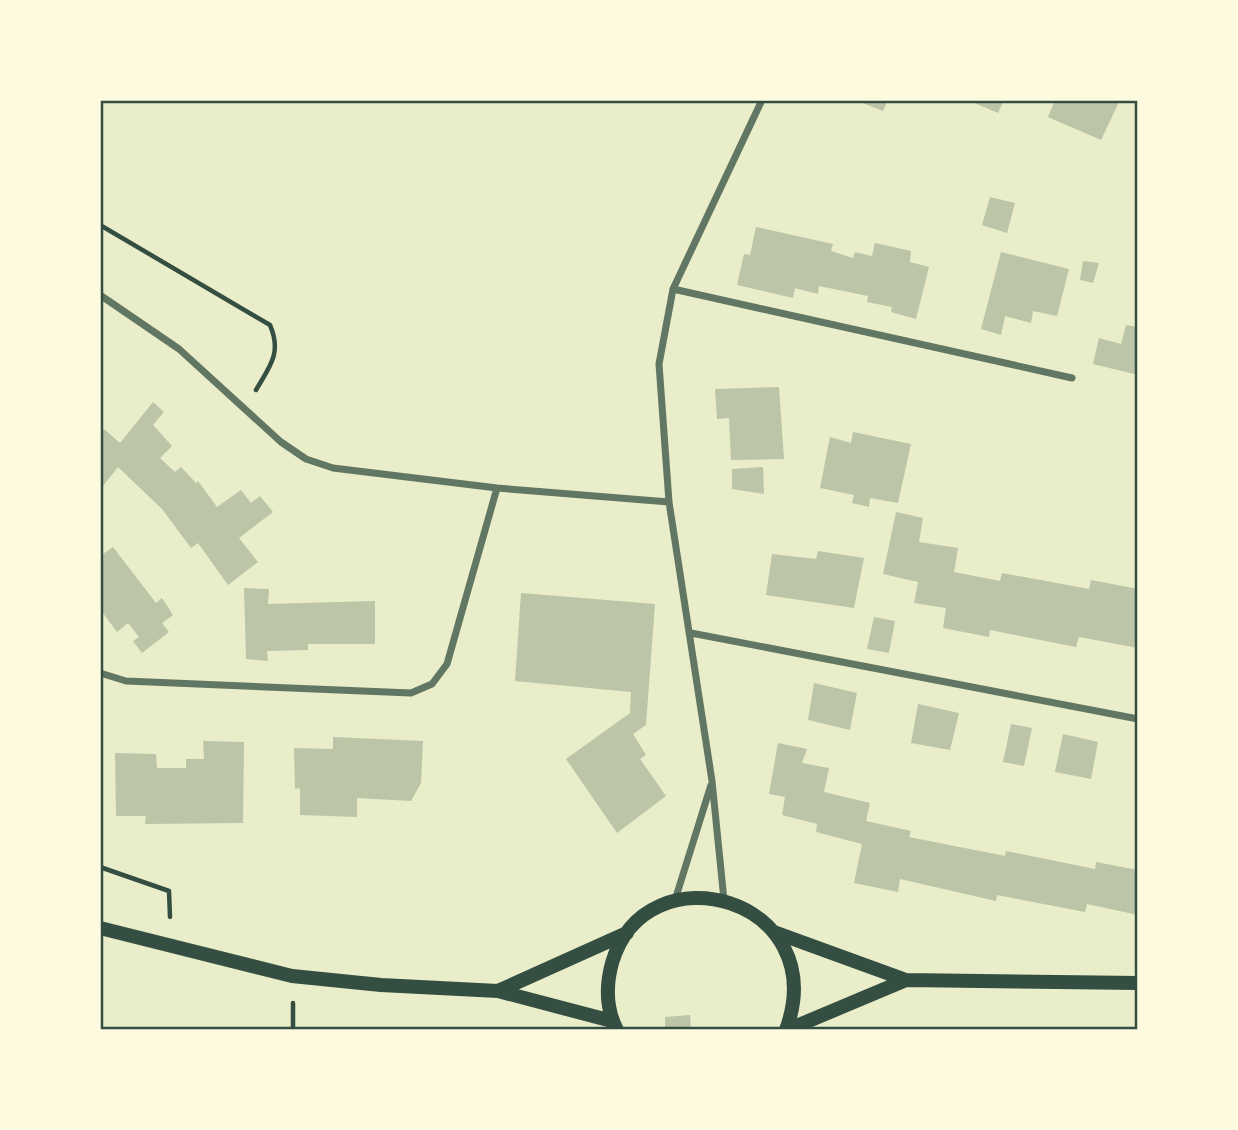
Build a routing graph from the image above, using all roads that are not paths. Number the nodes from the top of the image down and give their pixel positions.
1 (762, 100) edge
2 (674, 289) junction
3 (100, 295) edge
4 (1072, 378) dead end
5 (497, 488) junction
6 (669, 502) junction
7 (691, 633) junction
8 (100, 673) edge
9 (1138, 719) edge
10 (712, 781) junction
11 (675, 900) junction
12 (724, 900) junction
13 (100, 928) edge
14 (774, 932) junction
15 (627, 933) junction
16 (906, 980) junction
17 (1137, 984) edge
18 (498, 991) junction
19 (615, 1026) edge
20 (786, 1030) edge

1 - 2 street
2 - 4 street
2 - 6 street
3 - 5 street
5 - 6 street
5 - 8 street
6 - 7 street
7 - 9 street
7 - 10 street
10 - 11 street
10 - 12 street
11 - 12 main road
11 - 15 main road
12 - 14 main road
13 - 18 main road
14 - 16 main road
14 - 20 main road
15 - 18 main road
15 - 19 main road
16 - 17 main road
16 - 20 main road
18 - 19 main road

